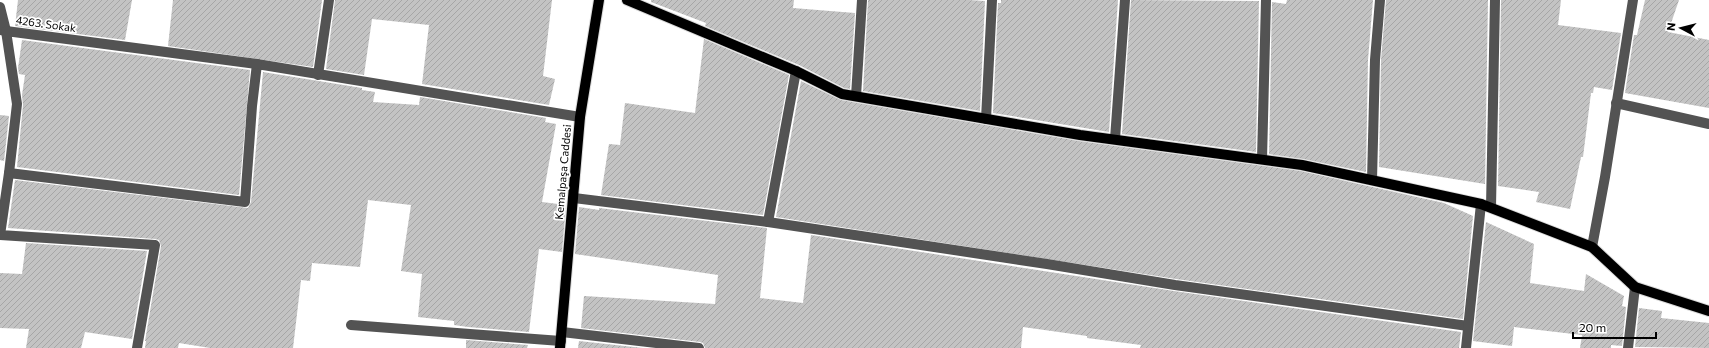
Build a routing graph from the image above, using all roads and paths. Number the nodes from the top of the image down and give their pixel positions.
1 (329, 0) edge
2 (599, 0) edge
3 (627, 0) edge
4 (862, 0) edge
5 (992, 0) edge
6 (1125, 0) edge
7 (1266, 0) edge
8 (1380, 0) edge
9 (1495, 0) edge
10 (1633, 0) edge
11 (0, 7) edge
12 (3, 31) edge
13 (257, 64) junction
14 (796, 71) junction
15 (318, 74) junction
16 (856, 96) junction
17 (1616, 103) junction
18 (580, 117) junction
19 (986, 119) junction
20 (1709, 124) edge
21 (1116, 139) junction
22 (1262, 159) junction
23 (9, 173) junction
24 (1372, 180) junction
25 (574, 198) junction
26 (1481, 204) junction
27 (1492, 207) junction
28 (768, 222) junction
29 (1592, 247) junction
30 (1635, 287) junction
31 (1709, 311) edge
32 (351, 325) dead end
33 (1468, 326) junction
34 (561, 340) edge
35 (137, 348) edge
36 (699, 348) edge
37 (1466, 348) edge
38 (1628, 348) edge

1 - 15 street
2 - 18 main road, Kemalpaşa Caddesi
3 - 14 main road
4 - 16 street
5 - 19 street
6 - 21 street
7 - 22 street
8 - 24 street
9 - 27 street
10 - 17 street
11 - 12 street
12 - 13 street, 4263. Sokak
12 - 23 street, 4263. Sokak
13 - 15 street, 4263. Sokak
13 - 23 street
14 - 16 main road
14 - 28 street
15 - 18 street, 4263. Sokak
16 - 19 main road
17 - 20 street
17 - 29 street
18 - 25 main road, Kemalpaşa Caddesi
19 - 21 main road
21 - 22 main road
22 - 24 main road
23 - 35 street, 4263. Sokak
24 - 26 main road
25 - 28 street
25 - 34 main road, Kemalpaşa Caddesi
26 - 27 main road
26 - 33 street
27 - 29 main road
28 - 33 street
29 - 30 main road
30 - 31 main road
30 - 38 street
32 - 34 street
33 - 37 street
34 - 36 street

